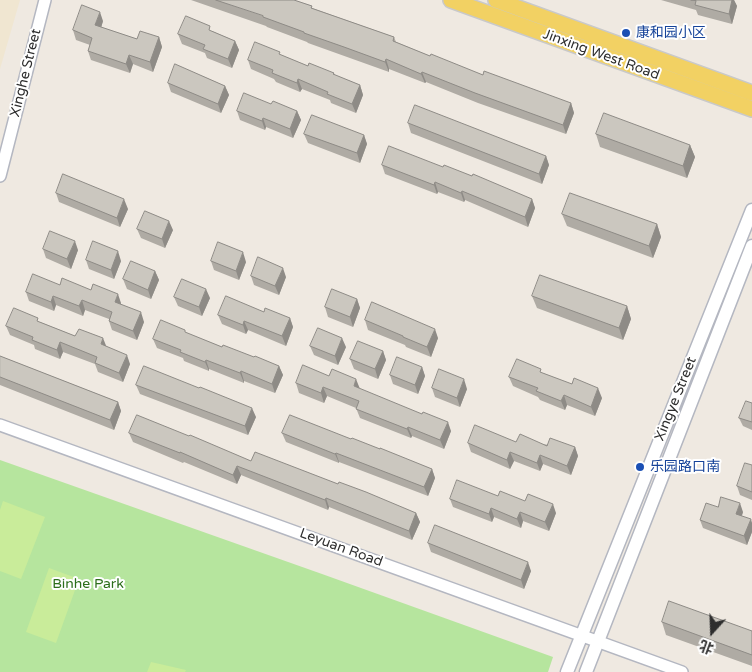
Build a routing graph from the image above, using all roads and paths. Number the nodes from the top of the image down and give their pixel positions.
1 (45, 0) edge
2 (451, 0) edge
3 (496, 0) edge
4 (752, 93) edge
5 (752, 109) edge
6 (0, 176) edge
7 (752, 210) edge
8 (752, 246) edge
9 (0, 425) edge
10 (582, 636) junction
11 (598, 642) junction
12 (567, 672) edge
13 (586, 672) edge
14 (682, 672) edge

1 - 6 street, Xinghe Street
2 - 5 main road, Jinxing West Road
3 - 4 main road, Jinxing West Road
7 - 10 main road, Xingye Street
8 - 11 main road, Xingye Street
9 - 10 street, Leyuan Road
10 - 11 street, Leyuan Road
10 - 12 main road, Xingye Street
11 - 13 main road, Xingye Street
11 - 14 street, Leyuan Road

